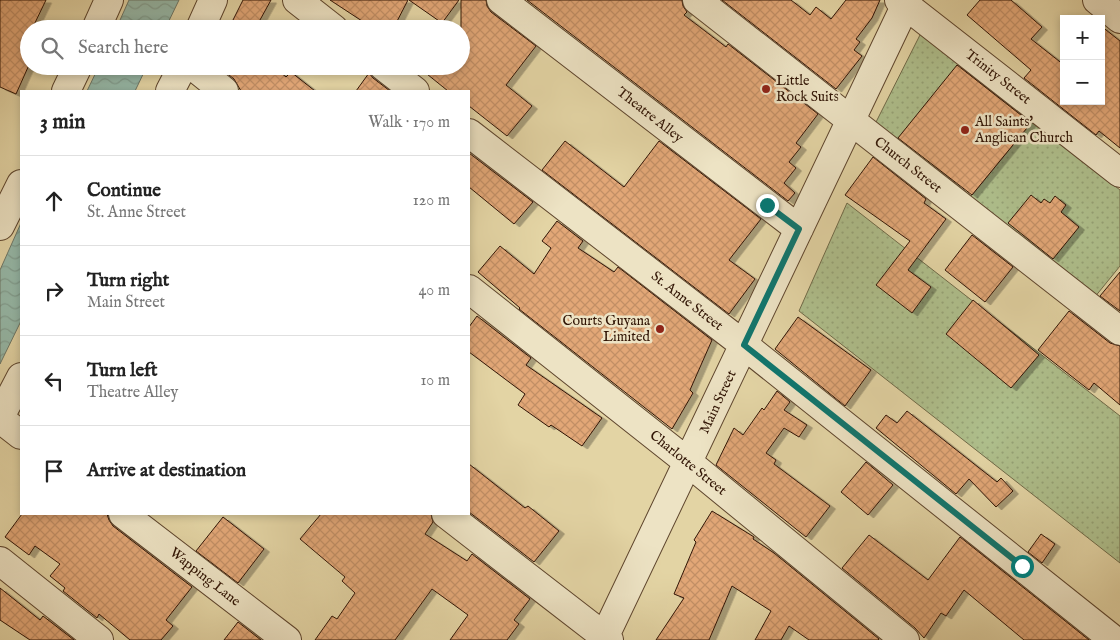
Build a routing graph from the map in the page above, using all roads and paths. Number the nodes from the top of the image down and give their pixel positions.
1 (110, 0) edge
2 (213, 0) edge
3 (297, 0) edge
4 (501, 0) edge
5 (697, 0) edge
6 (1097, 0) edge
7 (904, 2) edge
8 (1120, 19) edge
9 (100, 20) edge
10 (204, 20) edge
11 (323, 20) edge
12 (74, 75) edge
13 (178, 75) edge
14 (204, 75) edge
15 (395, 75) edge
16 (66, 90) edge
17 (171, 90) edge
18 (223, 90) edge
19 (414, 90) edge
20 (851, 120) junction
21 (470, 134) edge
22 (1120, 173) edge
23 (16, 183) edge
24 (0, 226) edge
25 (799, 229) junction
26 (470, 290) edge
27 (1120, 331) edge
28 (744, 345) junction
29 (20, 379) edge
30 (0, 418) edge
31 (20, 434) edge
32 (689, 463) junction
33 (124, 515) edge
34 (447, 515) edge
35 (0, 562) edge
36 (606, 639) edge
37 (98, 640) edge
38 (287, 640) edge
39 (905, 640) edge
40 (1114, 640) edge

1 - 9 street
2 - 10 street
3 - 11 street
4 - 25 street, Theatre Alley
5 - 20 street, Church Street
6 - 8 street
7 - 20 street, Main Street
7 - 22 street, Trinity Street
12 - 16 street
13 - 17 street
14 - 18 street
15 - 19 street
20 - 25 street, Main Street
20 - 27 street, Church Street
21 - 28 street, St. Anne Street
23 - 24 street
25 - 28 street, Main Street
26 - 32 street, Charlotte Street
28 - 32 street, Main Street
28 - 40 street, St. Anne Street
29 - 30 street
30 - 31 street
32 - 36 street, Main Street
32 - 39 street, Charlotte Street
33 - 38 street, Wapping Lane
34 - 36 street
35 - 37 street

